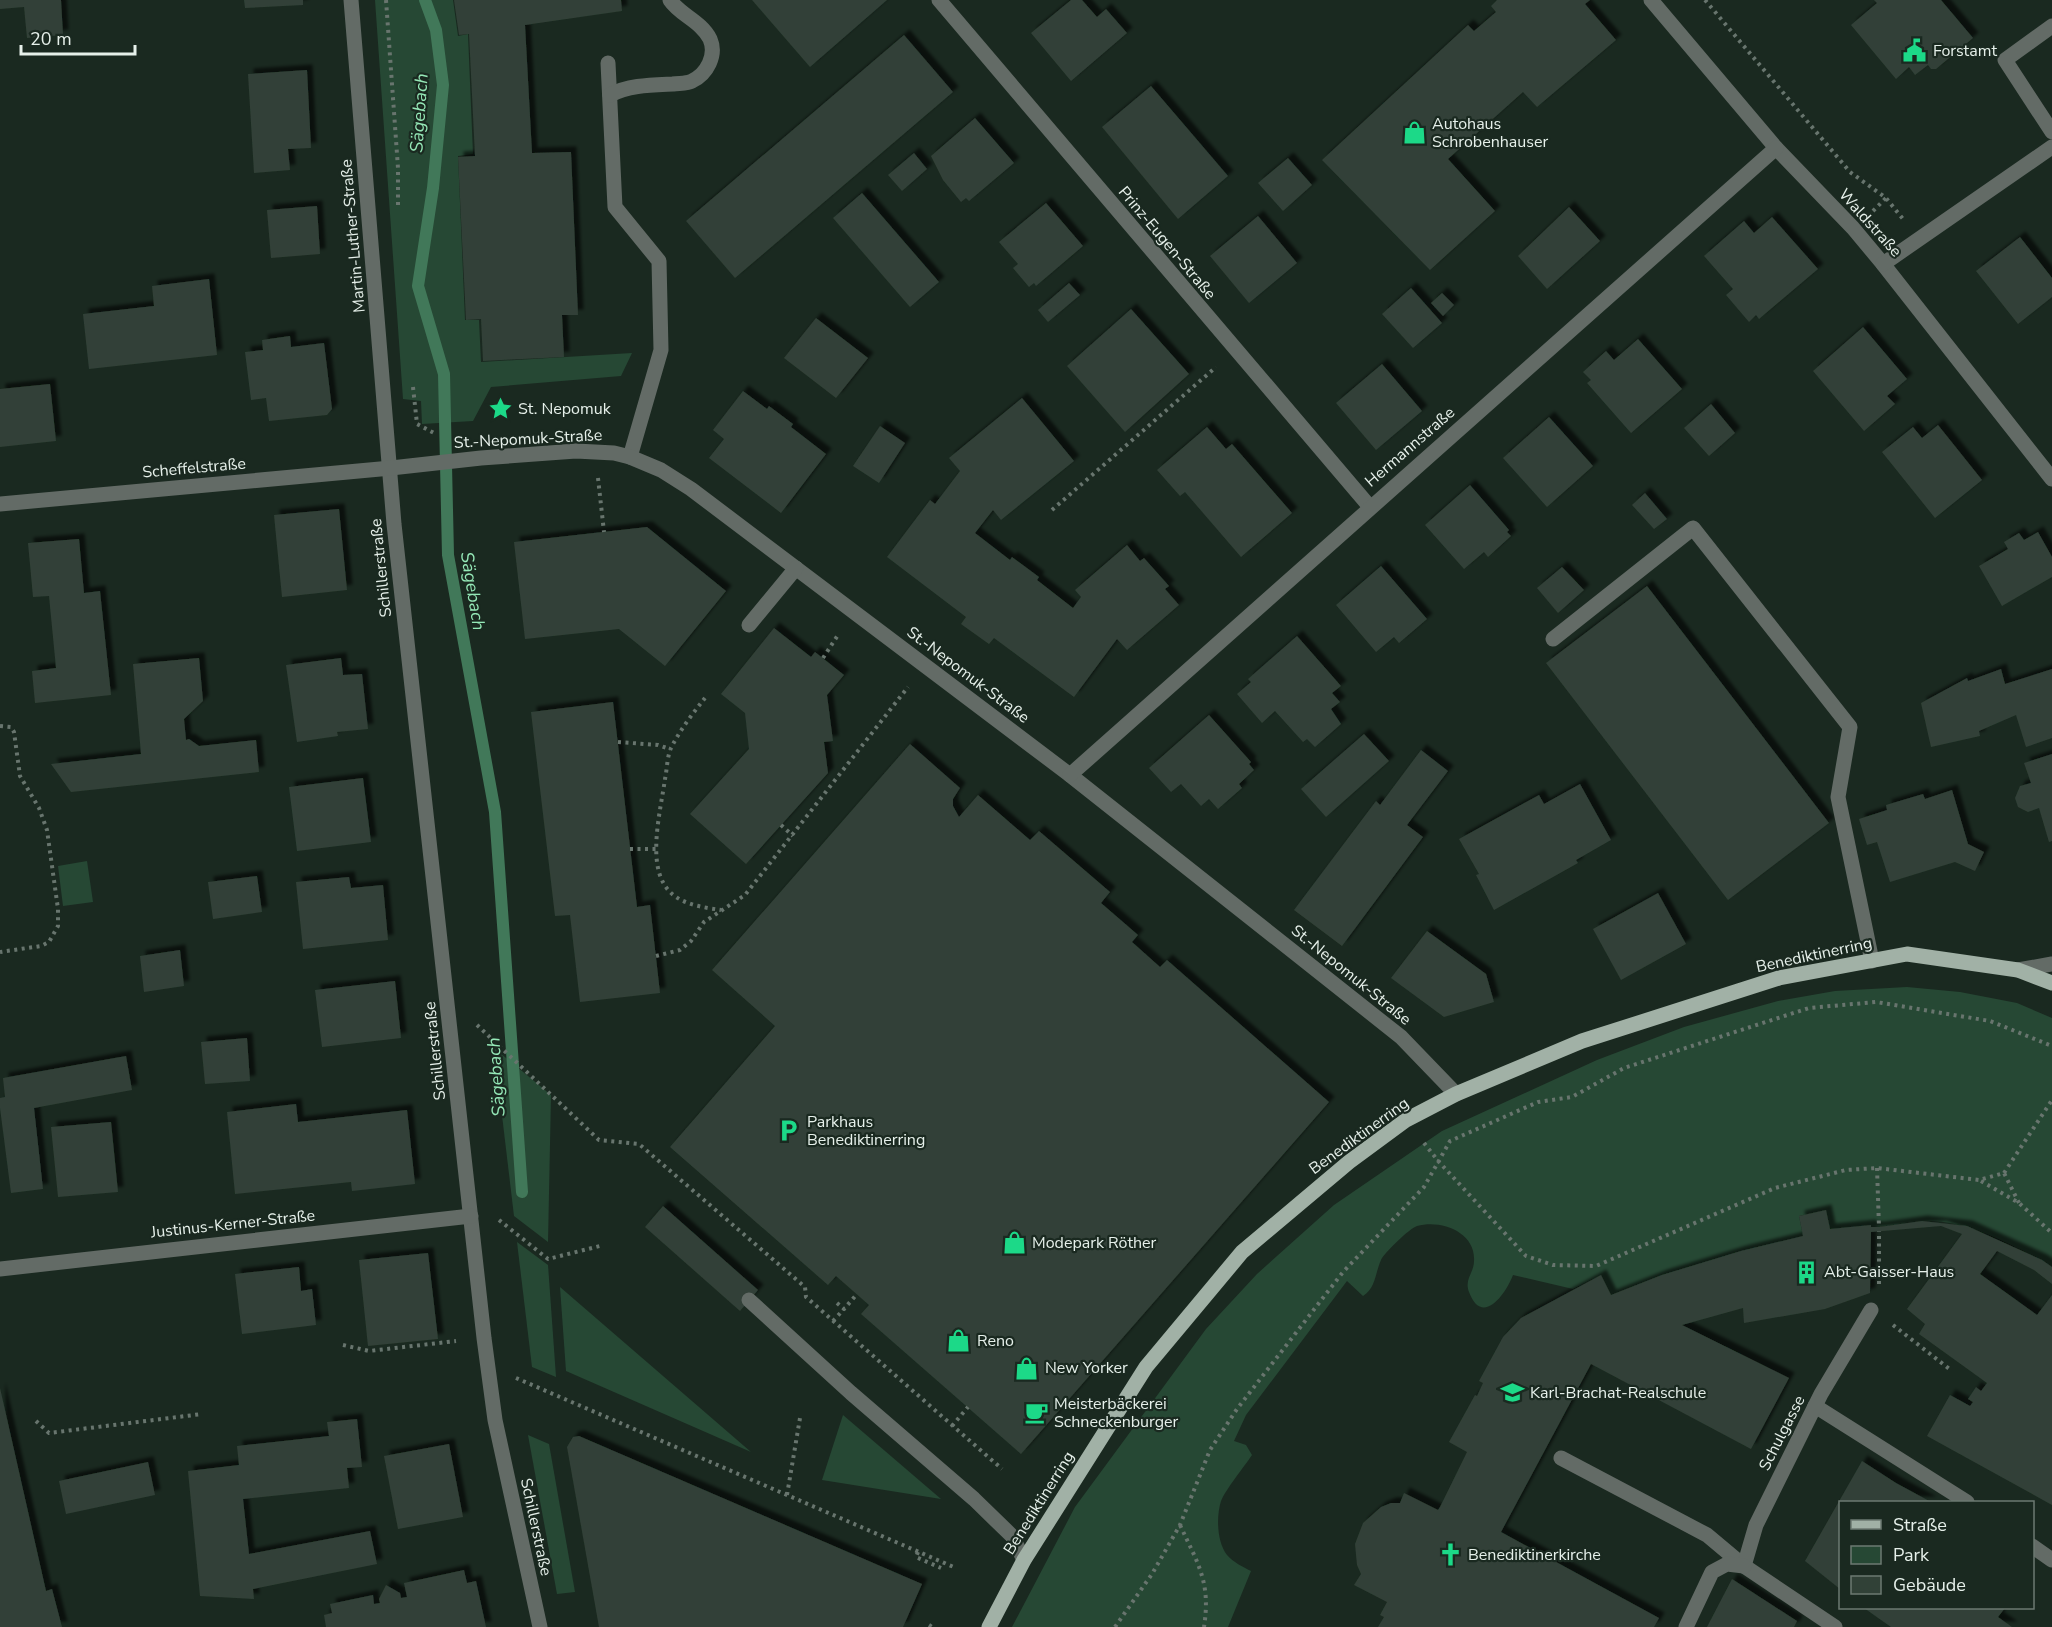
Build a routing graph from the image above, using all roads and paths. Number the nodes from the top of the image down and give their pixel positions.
1 (351, 0) edge
2 (386, 0) edge
3 (670, 0) edge
4 (939, 0) edge
5 (1651, 0) edge
6 (1706, 0) edge
7 (2052, 26) edge
8 (608, 63) dead end
9 (610, 95) junction
10 (2052, 132) edge
11 (2052, 147) edge
12 (1776, 148) junction
13 (398, 215) dead end
14 (1918, 238) junction
15 (1883, 264) junction
16 (1234, 350) junction
17 (412, 377) dead end
18 (434, 433) dead end
19 (595, 451) junction
20 (630, 457) junction
21 (391, 468) junction
22 (2052, 479) edge
23 (0, 504) edge
24 (1370, 507) junction
25 (1052, 510) dead end
26 (604, 532) dead end
27 (796, 568) junction
28 (749, 625) dead end
29 (1553, 639) dead end
30 (924, 664) junction
31 (705, 698) dead end
32 (0, 726) edge
33 (618, 742) dead end
34 (670, 749) junction
35 (1070, 775) junction
36 (781, 825) dead end
37 (793, 836) junction
38 (630, 849) dead end
39 (657, 849) junction
40 (722, 910) junction
41 (0, 952) edge
42 (656, 956) dead end
43 (1872, 961) junction
44 (2052, 964) edge
45 (2018, 970) junction
46 (2052, 983) edge
47 (489, 1037) dead end
48 (2052, 1046) edge
49 (1456, 1094) junction
50 (2052, 1100) edge
51 (1424, 1143) dead end
52 (1439, 1162) junction
53 (1877, 1168) junction
54 (2004, 1173) junction
55 (1979, 1180) junction
56 (2019, 1203) junction
57 (471, 1216) junction
58 (2052, 1233) edge
59 (600, 1246) dead end
60 (0, 1269) edge
61 (856, 1294) dead end
62 (749, 1300) dead end
63 (837, 1303) dead end
64 (1875, 1306) junction
65 (844, 1309) junction
66 (833, 1320) junction
67 (484, 1338) junction
68 (343, 1345) dead end
69 (488, 1366) junction
70 (1952, 1371) dead end
71 (1815, 1406) junction
72 (968, 1407) dead end
73 (202, 1414) dead end
74 (800, 1418) dead end
75 (36, 1421) dead end
76 (952, 1426) junction
77 (1561, 1458) dead end
78 (1002, 1469) dead end
79 (787, 1495) junction
80 (1964, 1501) edge
81 (1180, 1525) junction
82 (2034, 1547) edge
83 (918, 1552) junction
84 (1024, 1560) junction
85 (2052, 1560) edge
86 (1744, 1566) junction
87 (941, 1568) dead end
88 (956, 1568) dead end
89 (540, 1627) edge
90 (989, 1627) edge
91 (1115, 1627) edge
92 (1204, 1627) edge
93 (1686, 1627) edge
94 (1835, 1627) edge

1 - 21 street, Martin-Luther-Straße
2 - 13 path
3 - 9 street
4 - 16 street, Prinz-Eugen-Straße
5 - 12 street, Waldstraße
6 - 14 path
7 - 10 street
8 - 9 street
9 - 20 street
11 - 14 street
12 - 15 street, Waldstraße
12 - 24 street, Hermannstraße
14 - 15 street
15 - 22 street, Waldstraße
16 - 24 street, Prinz-Eugen-Straße
16 - 25 path
17 - 18 path
19 - 20 street, St.-Nepomuk-Straße
19 - 21 street, St.-Nepomuk-Straße
19 - 26 path
20 - 27 street, St.-Nepomuk-Straße
21 - 23 street, Scheffelstraße
21 - 57 street, Schillerstraße
24 - 35 street, Hermannstraße
27 - 28 street
27 - 30 street, St.-Nepomuk-Straße
29 - 43 street
30 - 35 street, St.-Nepomuk-Straße
30 - 37 path
31 - 34 path
32 - 41 path
33 - 34 path
34 - 39 path
35 - 49 street, St.-Nepomuk-Straße
36 - 37 path
37 - 40 path
38 - 39 path
39 - 40 path
40 - 42 path
43 - 45 main road, Benediktinerring
43 - 49 main road, Benediktinerring
44 - 45 street
45 - 46 main road, Benediktinerring
47 - 66 path
48 - 52 path
49 - 84 main road, Benediktinerring
50 - 54 path
51 - 52 path
52 - 53 path
52 - 81 path
53 - 55 path
53 - 64 path
54 - 55 path
54 - 56 path
55 - 56 path
56 - 58 path
57 - 59 path
57 - 60 street, Justinus-Kerner-Straße
57 - 67 street, Schillerstraße
61 - 65 path
62 - 84 street
63 - 65 path
64 - 70 path
64 - 71 street, Schulgasse
65 - 66 path
66 - 76 path
67 - 68 path
67 - 69 street, Schillerstraße
69 - 79 path
69 - 89 street, Schillerstraße
71 - 80 street
71 - 86 street, Schulgasse
72 - 76 path
73 - 75 path
74 - 79 path
76 - 78 path
77 - 86 street
79 - 83 path
81 - 91 path
81 - 92 path
82 - 85 street
83 - 87 path
83 - 88 path
84 - 90 main road, Benediktinerring
86 - 93 street
86 - 94 street

